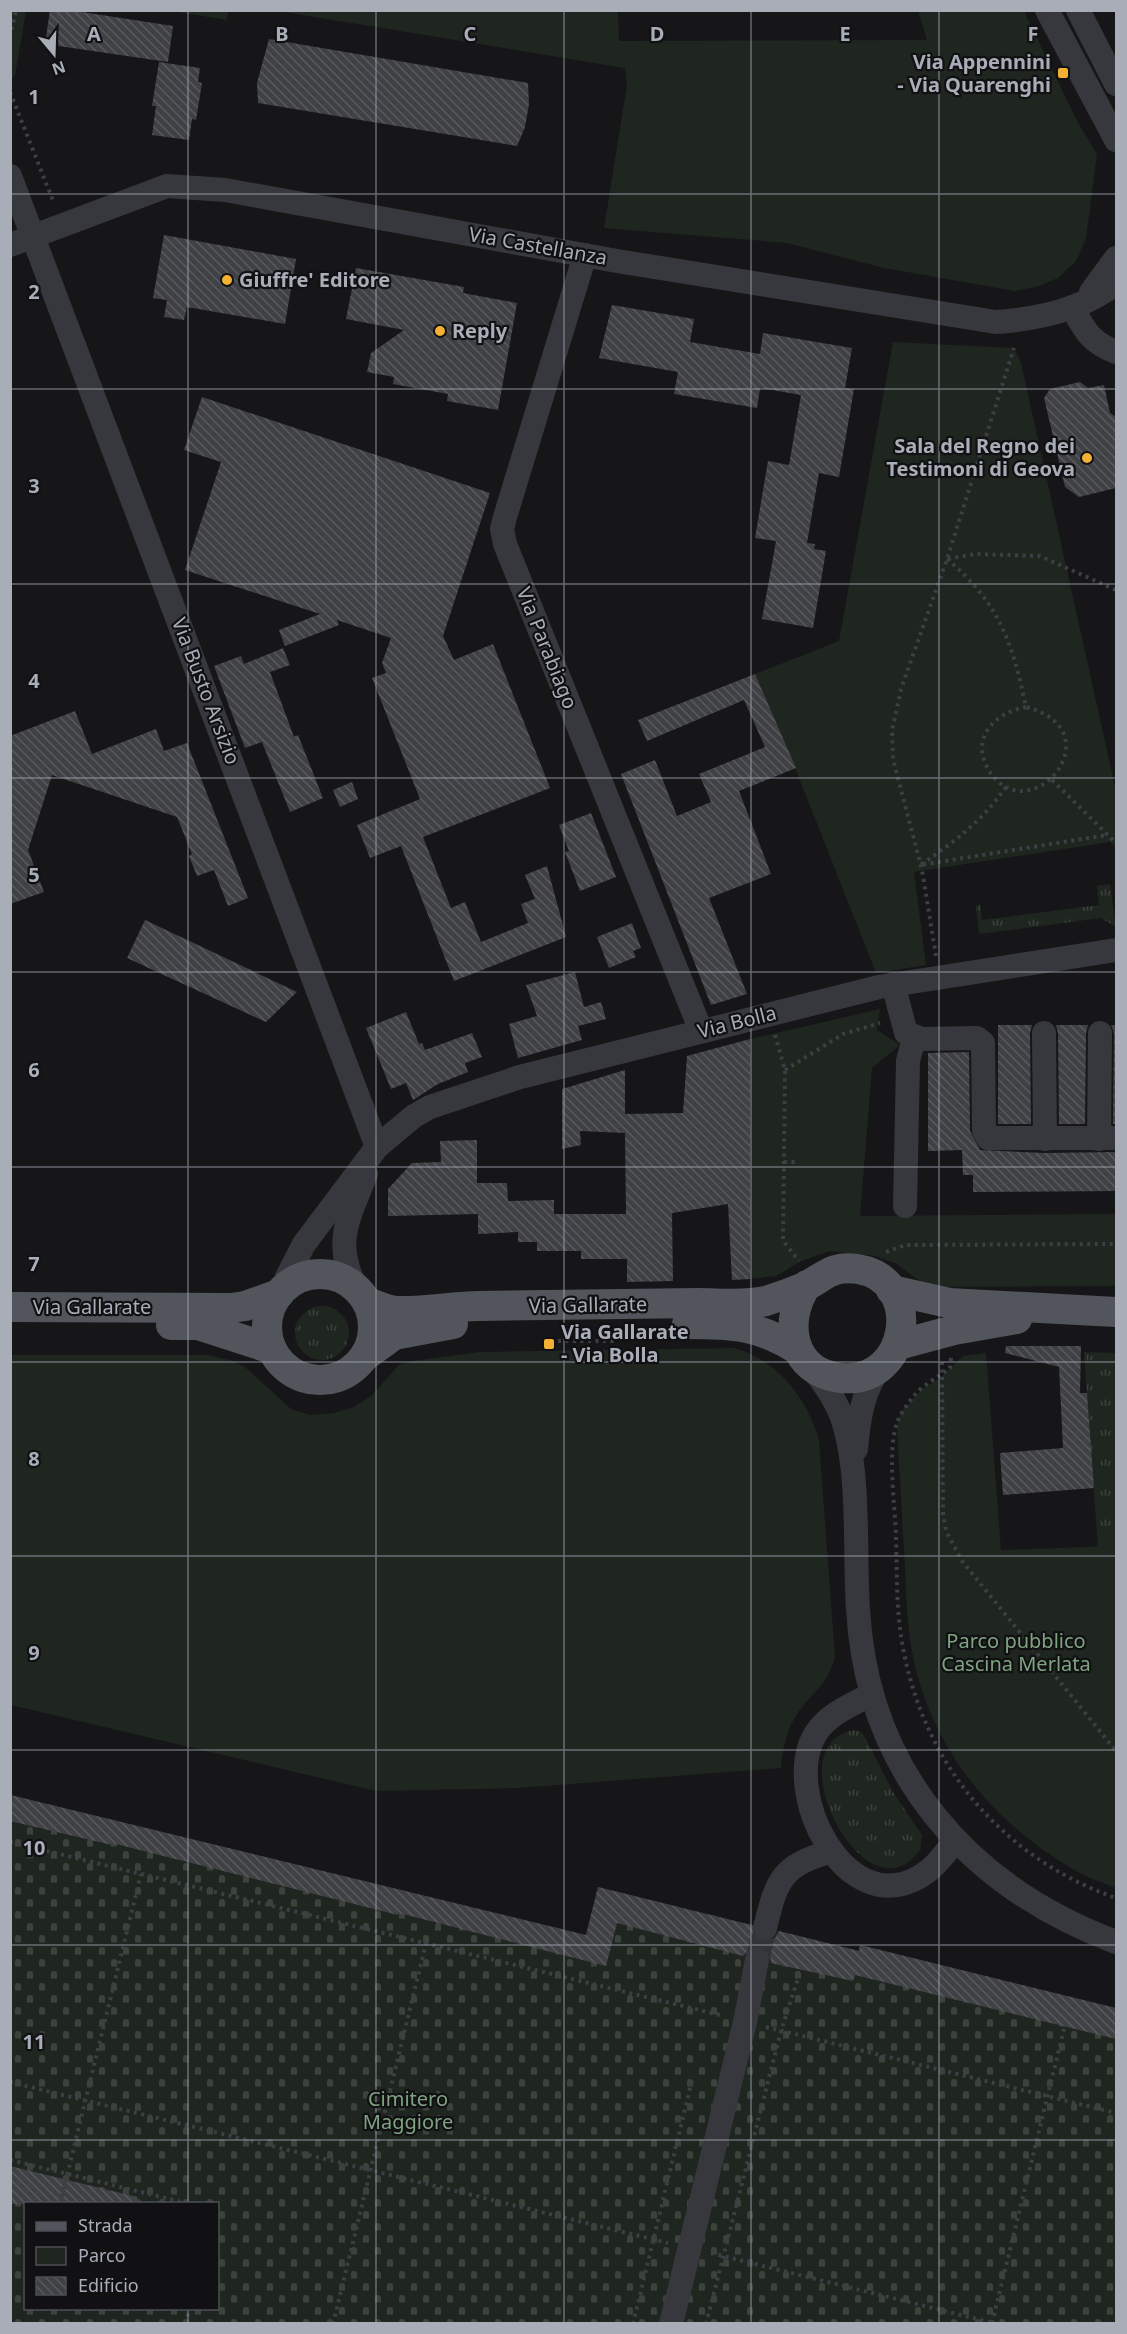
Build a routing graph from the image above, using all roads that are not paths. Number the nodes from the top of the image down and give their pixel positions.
1 (1047, 10) edge
2 (1078, 10) edge
3 (1116, 84) edge
4 (1116, 140) edge
5 (10, 176) edge
6 (34, 236) junction
7 (10, 245) edge
8 (585, 255) junction
9 (1116, 258) edge
10 (1116, 283) edge
11 (1072, 307) junction
12 (1116, 352) edge
13 (1116, 950) edge
14 (893, 984) junction
15 (905, 1027) junction
16 (701, 1031) junction
17 (1100, 1032) dead end
18 (1044, 1034) dead end
19 (1108, 1138) edge
20 (1045, 1139) junction
21 (376, 1147) junction
22 (905, 1206) dead end
23 (804, 1274) junction
24 (282, 1290) junction
25 (891, 1290) junction
26 (361, 1294) junction
27 (10, 1307) edge
28 (1070, 1312) junction
29 (1116, 1312) edge
30 (10, 1325) edge
31 (272, 1349) junction
32 (890, 1355) junction
33 (365, 1356) junction
34 (804, 1357) junction
35 (853, 1488) junction
36 (872, 1694) junction
37 (956, 1840) junction
38 (832, 1851) junction
39 (765, 1928) tunnel mouth
40 (1116, 1942) edge
41 (757, 1960) tunnel mouth
42 (671, 2324) edge

1 - 4 street
2 - 3 street
5 - 6 street, Via Busto Arsizio
6 - 7 street, Via Castellanza
6 - 8 street, Via Castellanza
6 - 21 street, Via Busto Arsizio
8 - 11 street, Via Castellanza
8 - 16 street, Via Parabiago
9 - 11 street, Via Castellanza
10 - 11 street, Via Castellanza
11 - 12 street
13 - 14 street, Via Bolla
14 - 15 street
14 - 16 street, Via Bolla
15 - 20 street
15 - 22 street
16 - 21 street, Via Bolla
17 - 19 street
18 - 20 street
19 - 20 street
21 - 24 street, Via Bolla
21 - 26 street
23 - 25 main road, Via Gallarate
23 - 26 main road, Via Gallarate
23 - 34 main road
24 - 26 main road, Via Gallarate
24 - 27 main road, Via Gallarate
24 - 31 main road
25 - 28 main road, Via Gallarate
25 - 32 main road
26 - 33 main road
28 - 29 main road, Via Gallarate
28 - 32 main road, Via Gallarate
30 - 31 main road, Via Gallarate
31 - 33 main road, Via Gallarate
32 - 34 main road, Via Gallarate
32 - 35 street
33 - 34 main road, Via Gallarate
34 - 35 street
35 - 36 street
36 - 37 street
36 - 38 street
37 - 38 street
37 - 40 street
38 - 39 street
41 - 42 street

